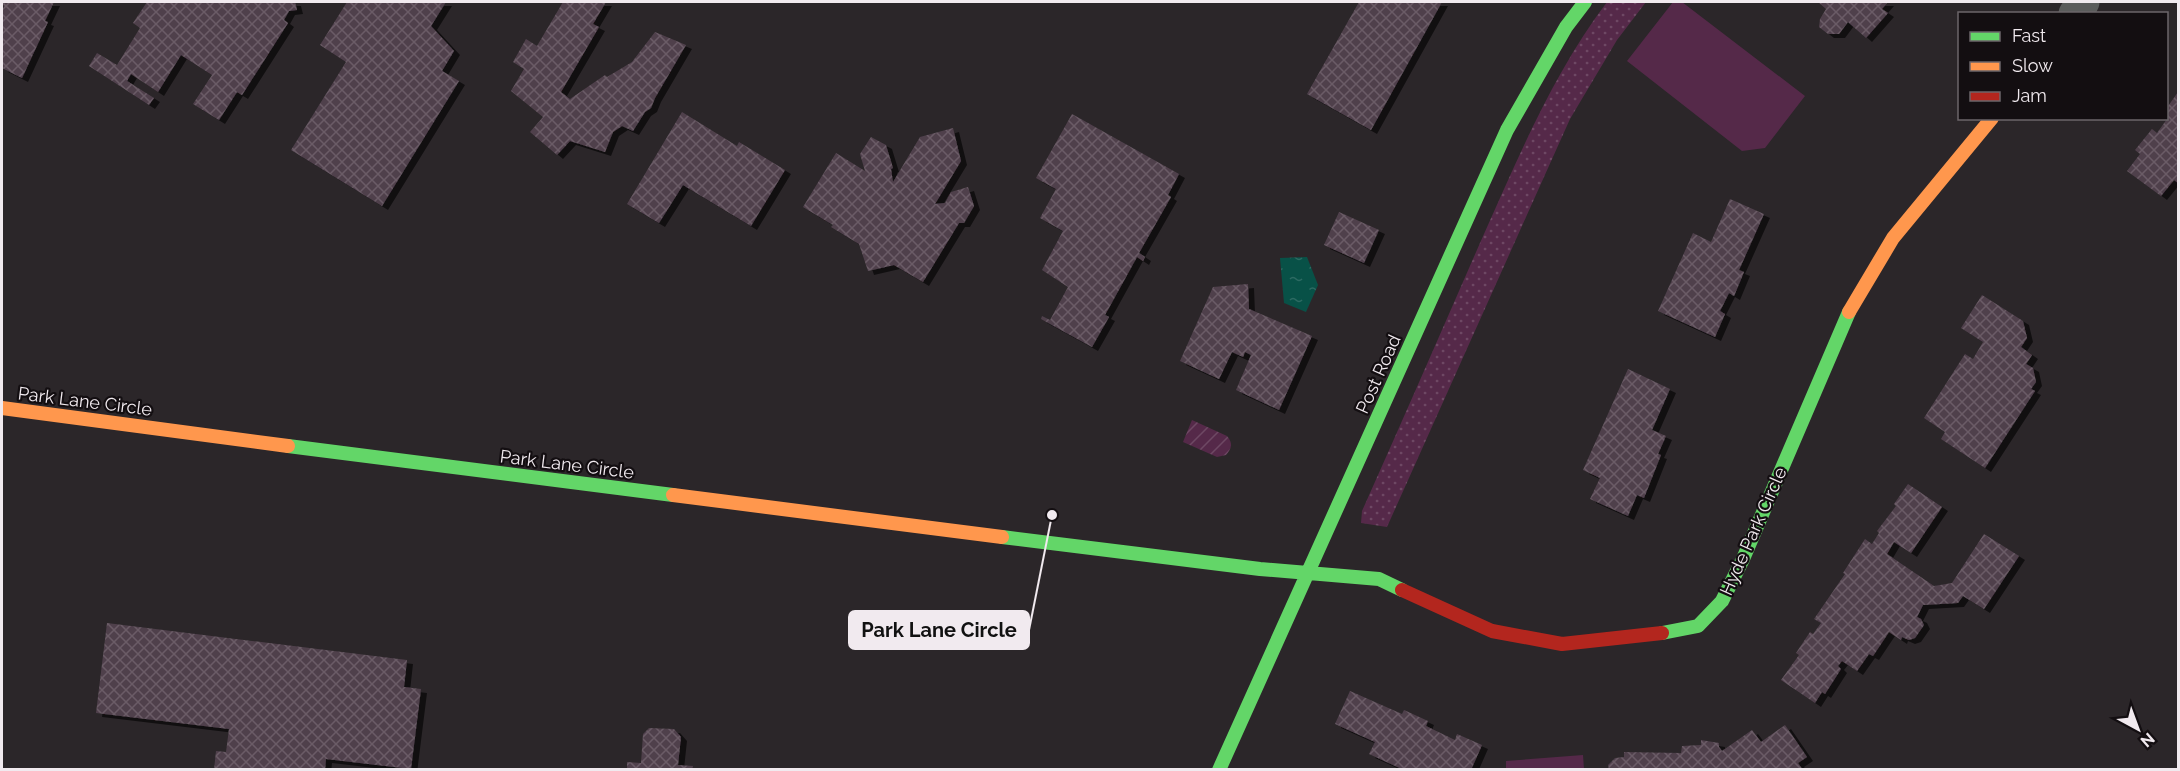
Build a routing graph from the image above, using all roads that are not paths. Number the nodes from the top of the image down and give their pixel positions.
1 (1585, 2) edge
2 (1990, 120) edge
3 (2, 408) edge
4 (1307, 572) junction
5 (1219, 770) edge

1 - 4 street, Post Road
2 - 4 street, Hyde Park Circle
3 - 4 street, Park Lane Circle
4 - 5 street, Post Road

